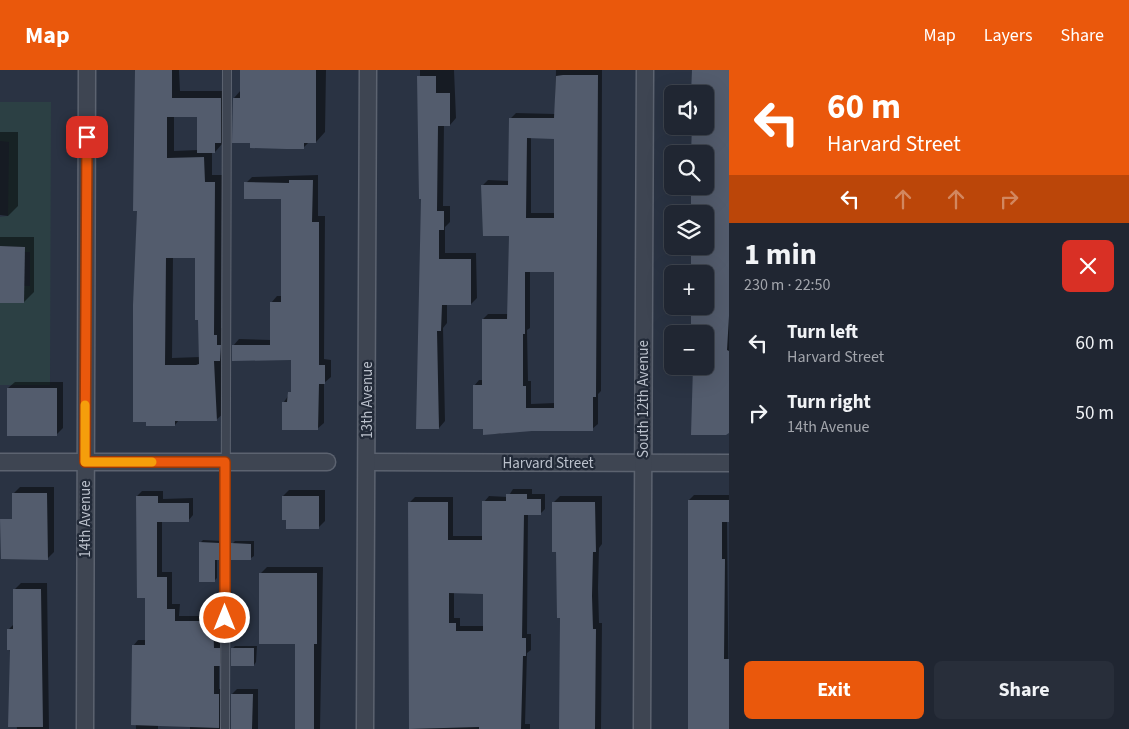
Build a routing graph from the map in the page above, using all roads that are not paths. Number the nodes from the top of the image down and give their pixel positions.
1 (87, 70) edge
2 (227, 70) edge
3 (368, 70) edge
4 (645, 70) edge
5 (0, 462) edge
6 (85, 462) junction
7 (225, 462) junction
8 (327, 462) dead end
9 (367, 462) junction
10 (643, 464) junction
11 (729, 464) edge
12 (85, 729) edge
13 (224, 729) edge
14 (365, 729) edge
15 (642, 729) edge

1 - 6 street, 14th Avenue
2 - 7 lane
3 - 9 street, 13th Avenue
4 - 10 street, South 12th Avenue
5 - 6 street
6 - 7 street
6 - 12 street, 14th Avenue
7 - 8 street
7 - 13 lane
9 - 10 street, Harvard Street
9 - 14 street, 13th Avenue
10 - 11 street, Harvard Street
10 - 15 street, South 12th Avenue

